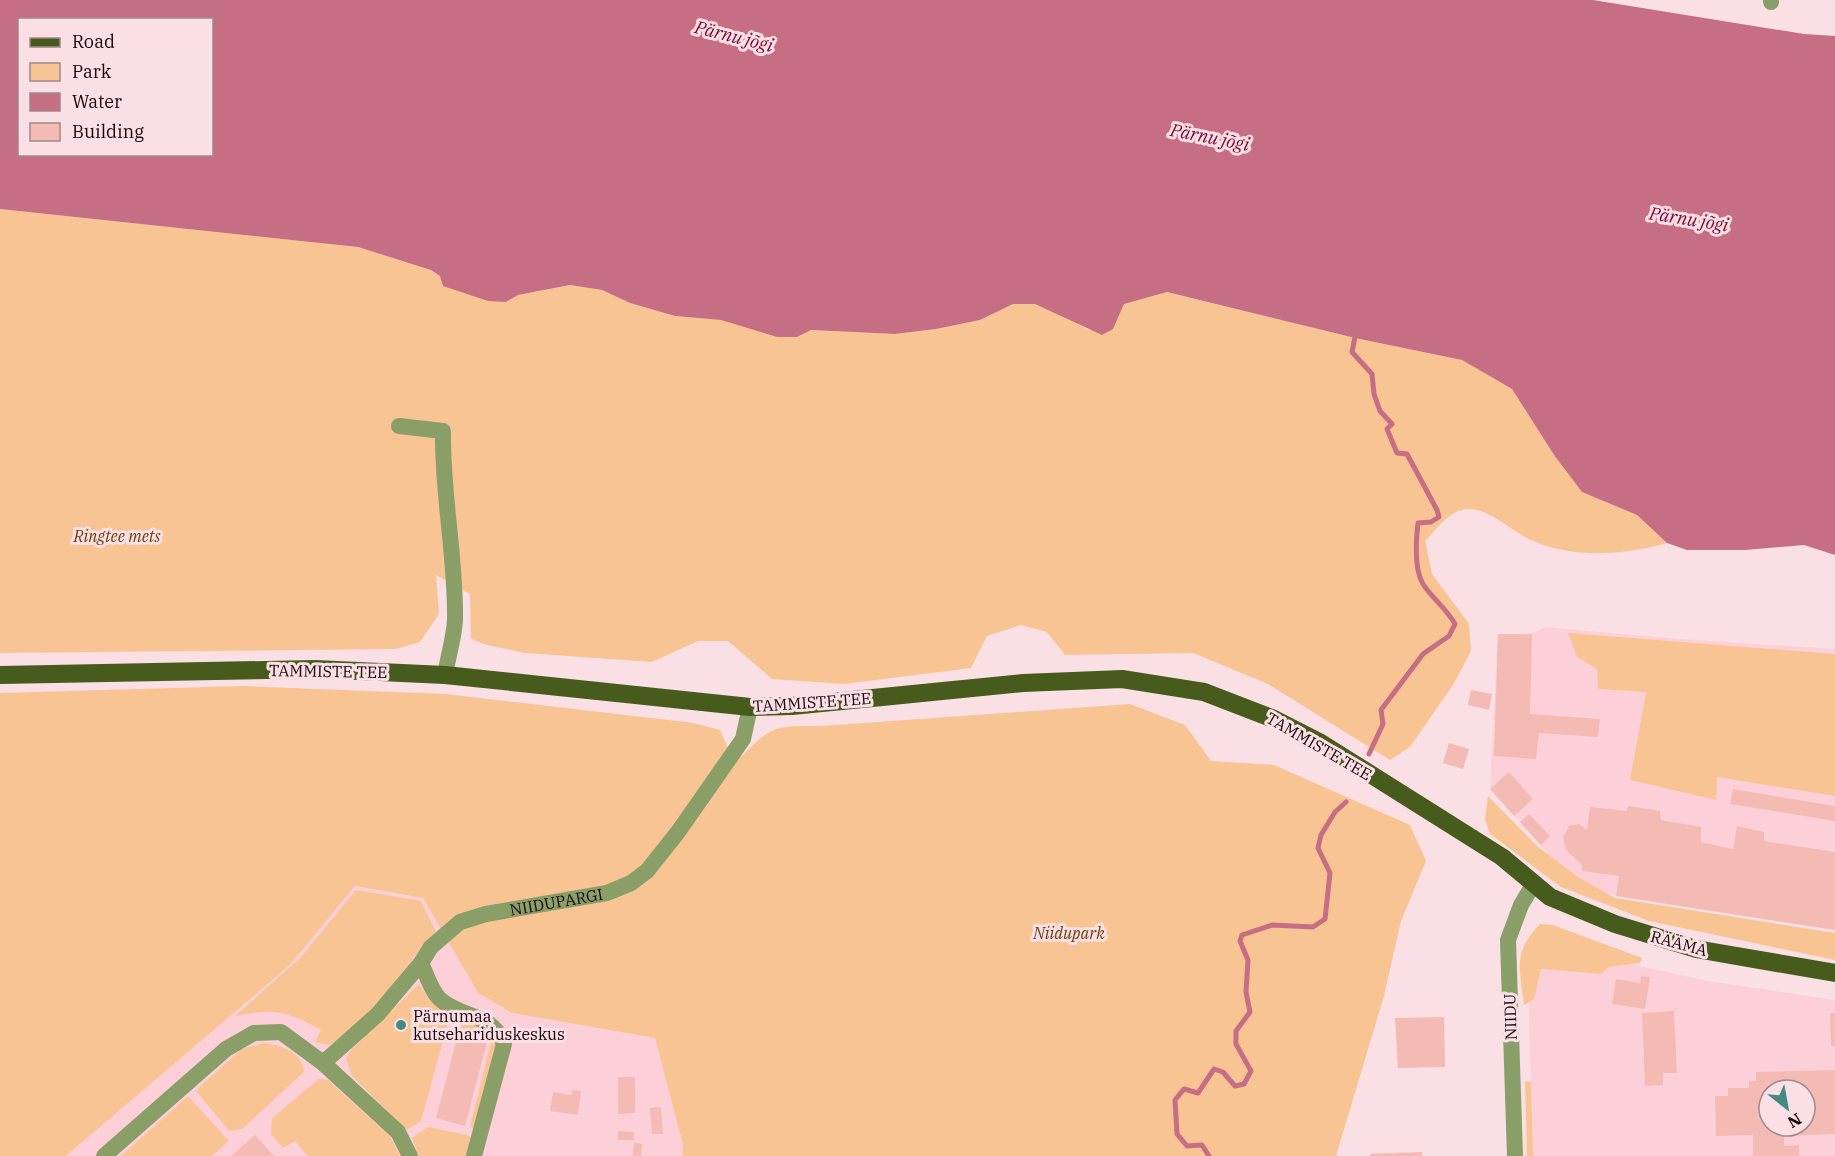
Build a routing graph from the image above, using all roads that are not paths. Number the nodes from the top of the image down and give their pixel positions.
1 (399, 426) dead end
2 (0, 675) edge
3 (445, 675) junction
4 (750, 707) junction
5 (1533, 885) junction
6 (421, 963) junction
7 (1835, 973) edge
8 (323, 1063) junction
9 (104, 1156) edge
10 (410, 1156) edge
11 (474, 1156) edge
12 (1515, 1156) edge

1 - 3 street
2 - 3 main road, TAMMISTE TEE
3 - 4 main road, TAMMISTE TEE
4 - 5 main road, TAMMISTE TEE
4 - 6 street, NIIDUPARGI
5 - 7 main road, RÄÄMA
5 - 12 street, NIIDU
6 - 8 street, NIIDUPARGI
6 - 11 street
8 - 9 street
8 - 10 street

